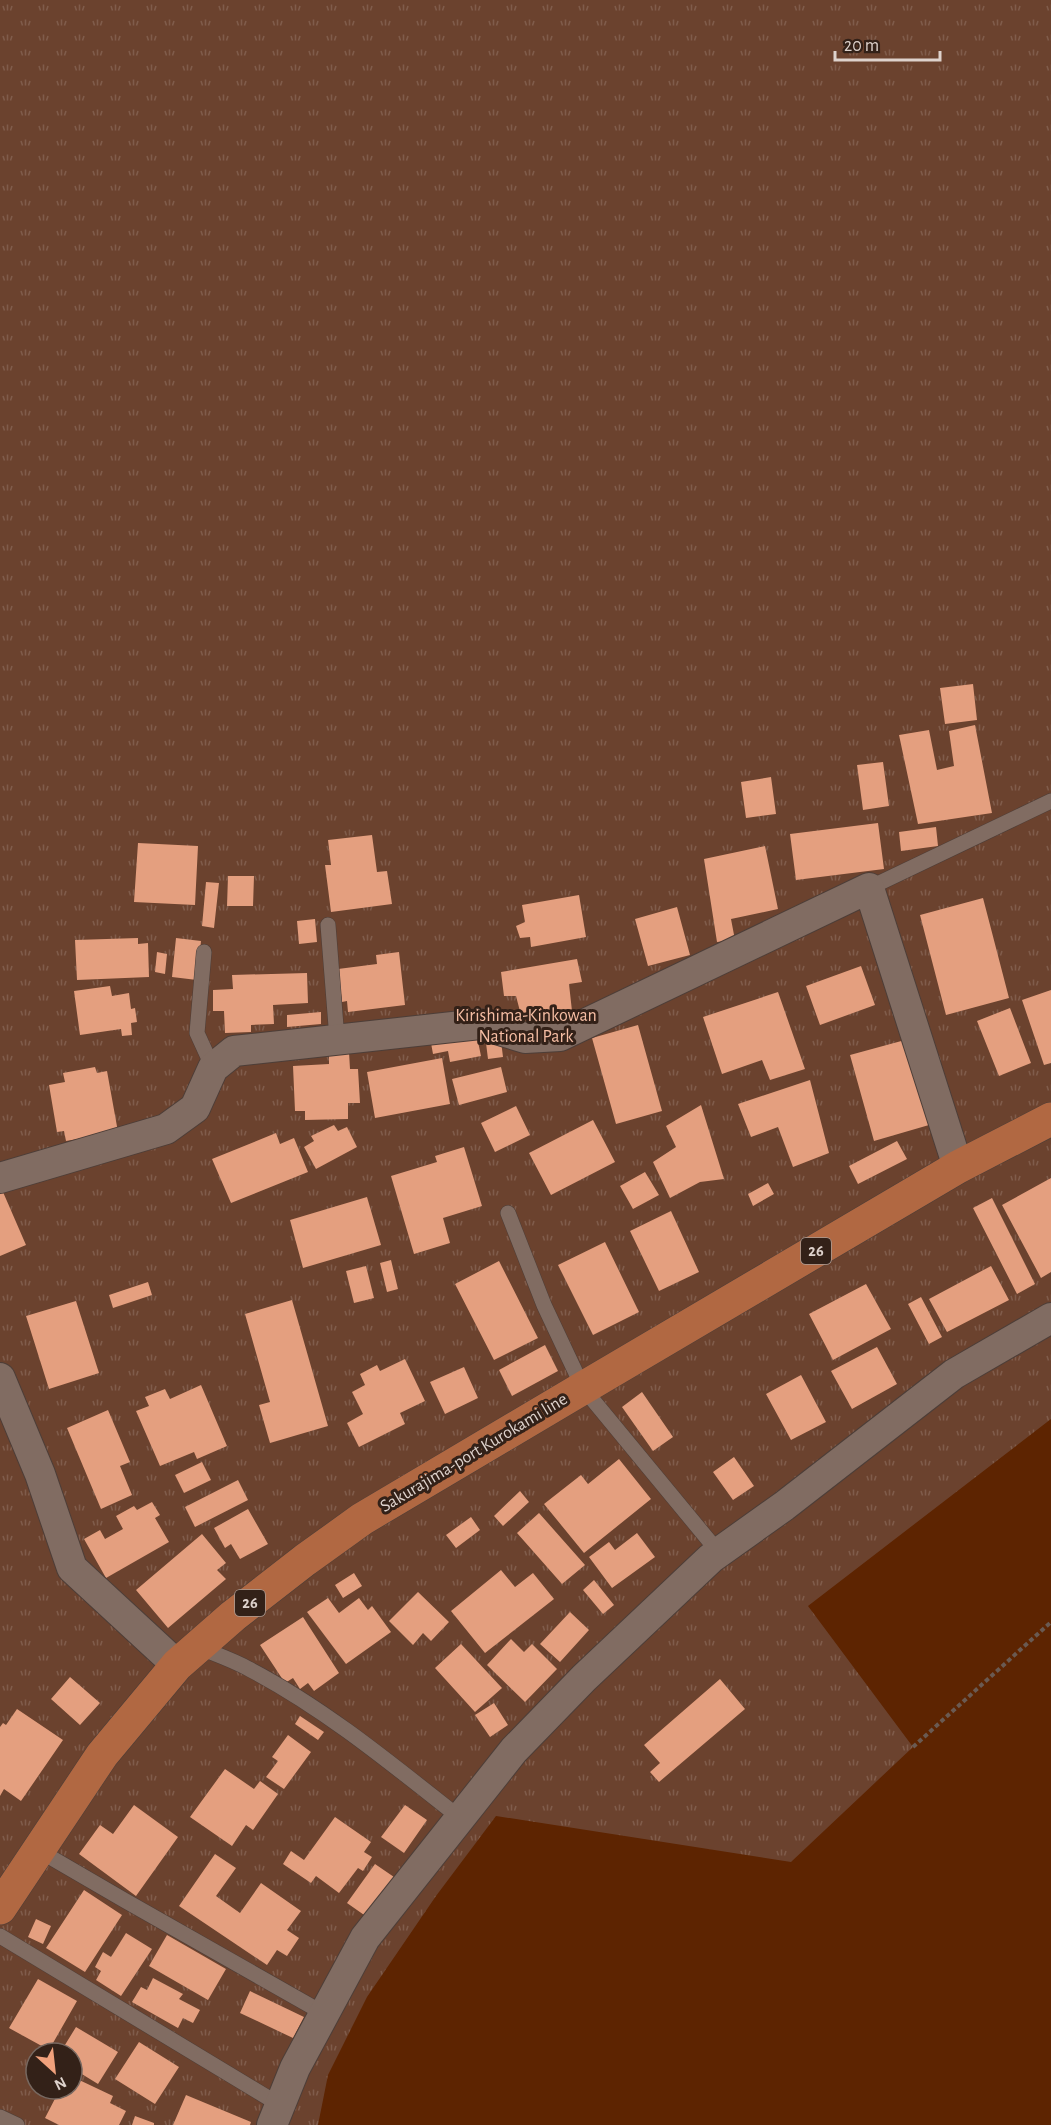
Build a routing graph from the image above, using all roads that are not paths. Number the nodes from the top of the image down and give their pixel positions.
1 (1051, 801) edge
2 (869, 888) junction
3 (328, 925) dead end
4 (204, 952) dead end
5 (338, 1039) junction
6 (213, 1068) junction
7 (1051, 1119) edge
8 (958, 1167) junction
9 (0, 1178) edge
10 (508, 1213) dead end
11 (1051, 1318) edge
12 (0, 1378) edge
13 (582, 1388) junction
14 (720, 1554) junction
15 (188, 1656) junction
16 (460, 1818) junction
17 (38, 1850) junction
18 (0, 1908) edge
19 (0, 1936) edge
20 (323, 2013) junction
21 (276, 2115) edge
22 (0, 2117) edge
23 (17, 2125) edge

1 - 2 lane
2 - 5 street
2 - 8 street
3 - 5 lane
4 - 6 lane
5 - 6 street
6 - 9 street
7 - 8 main road, Sakurajima-port Kurokami line / 26
8 - 13 main road, Sakurajima-port Kurokami line / 26
10 - 13 lane
11 - 14 street
12 - 15 street
13 - 14 lane
13 - 15 main road, Sakurajima-port Kurokami line / 26
14 - 16 street
15 - 16 lane
15 - 17 main road, Sakurajima-port Kurokami line / 26
16 - 20 street
17 - 18 main road, Sakurajima-port Kurokami line / 26
17 - 20 lane
19 - 21 lane
20 - 21 street
22 - 23 lane

